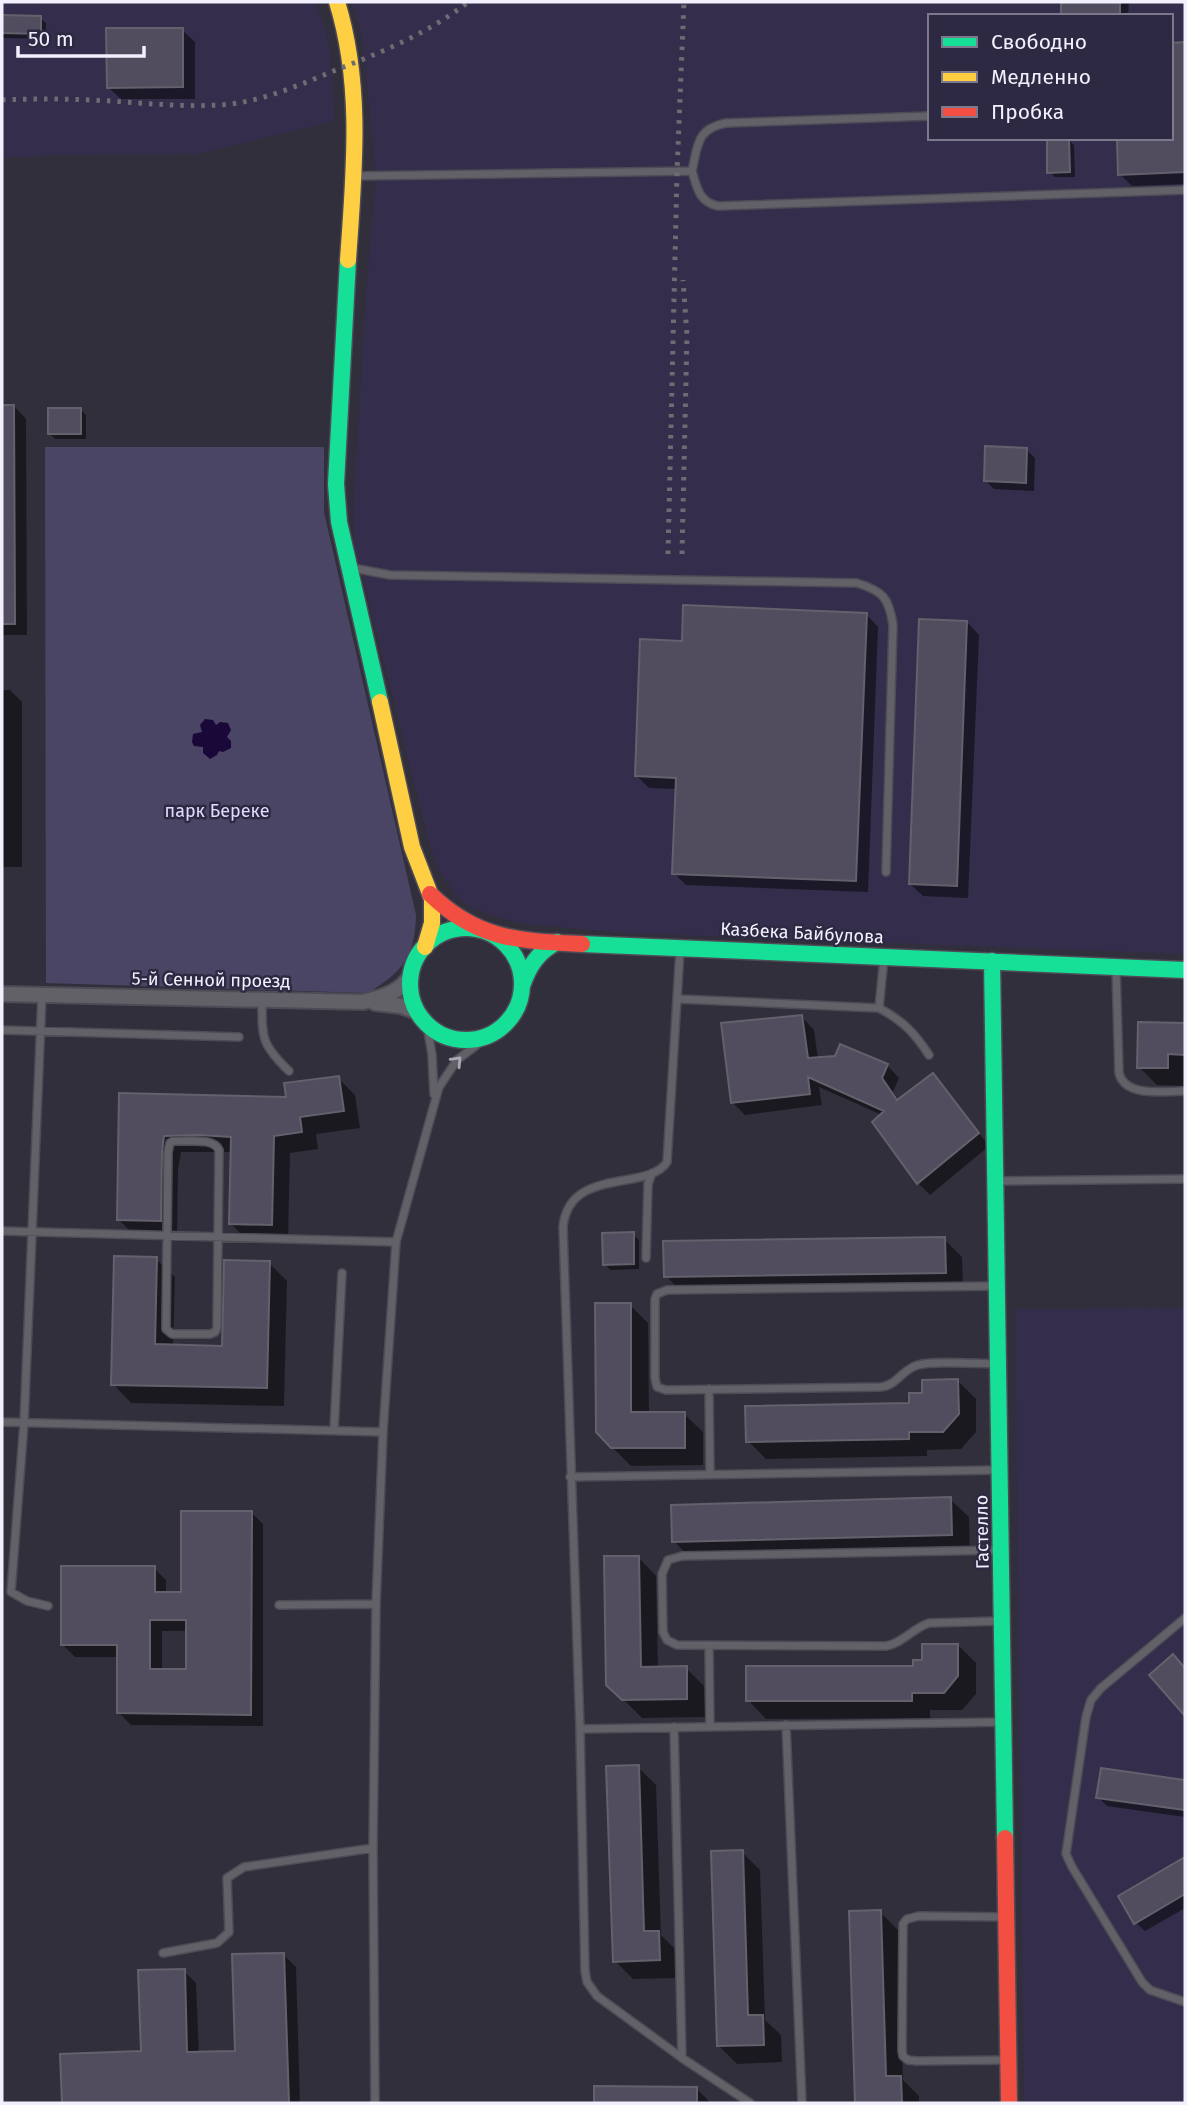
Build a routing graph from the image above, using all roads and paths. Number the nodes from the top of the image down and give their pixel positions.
1 (337, 2) edge
2 (928, 116) edge
3 (692, 171) junction
4 (353, 176) junction
5 (1185, 190) edge
6 (349, 567) junction
7 (886, 872) dead end
8 (430, 894) junction
9 (489, 934) junction
10 (557, 942) junction
11 (425, 947) junction
12 (680, 947) junction
13 (884, 956) junction
14 (992, 961) junction
15 (1116, 967) junction
16 (1185, 970) edge
17 (411, 975) junction
18 (521, 990) junction
19 (2, 994) edge
20 (42, 995) junction
21 (678, 999) junction
22 (262, 1000) junction
23 (363, 1002) junction
24 (879, 1008) junction
25 (422, 1019) junction
26 (2, 1030) edge
27 (41, 1030) junction
28 (494, 1032) junction
29 (239, 1037) dead end
30 (929, 1055) dead end
31 (289, 1071) dead end
32 (1185, 1091) edge
33 (434, 1102) junction
34 (652, 1173) junction
35 (1185, 1179) edge
36 (995, 1181) junction
37 (2, 1231) edge
38 (33, 1231) junction
39 (167, 1235) junction
40 (218, 1236) junction
41 (396, 1242) junction
42 (646, 1258) dead end
43 (342, 1273) dead end
44 (997, 1286) junction
45 (998, 1364) junction
46 (709, 1389) junction
47 (2, 1422) edge
48 (24, 1423) junction
49 (334, 1430) junction
50 (383, 1432) junction
51 (1000, 1470) junction
52 (710, 1475) junction
53 (570, 1477) junction
54 (1001, 1550) junction
55 (376, 1604) junction
56 (279, 1605) dead end
57 (48, 1606) dead end
58 (1185, 1618) edge
59 (1002, 1621) junction
60 (709, 1645) junction
61 (1004, 1722) junction
62 (786, 1725) junction
63 (674, 1727) junction
64 (710, 1727) junction
65 (580, 1729) junction
66 (373, 1848) junction
67 (1007, 1917) junction
68 (163, 1953) dead end
69 (1185, 2002) edge
70 (682, 2058) junction
71 (1009, 2060) junction
72 (375, 2103) edge
73 (750, 2103) edge
74 (802, 2103) edge
75 (1009, 2103) edge

1 - 4 street
2 - 3 lane
3 - 4 lane
3 - 5 lane
4 - 6 street
6 - 7 lane
6 - 8 street
8 - 9 street, Казбека Байбулова
8 - 11 street
9 - 10 street, Казбека Байбулова
9 - 11 street
9 - 18 street
10 - 12 street, Казбека Байбулова
10 - 18 street
11 - 17 street
12 - 13 street, Казбека Байбулова
12 - 21 lane
13 - 14 street, Казбека Байбулова
13 - 24 lane
14 - 15 street, Казбека Байбулова
14 - 36 street, Гастелло
15 - 16 street, Казбека Байбулова
15 - 32 lane
17 - 23 street, 5-й Сенной проезд
17 - 25 street
18 - 28 street
19 - 20 street, 5-й Сенной проезд
20 - 22 street, 5-й Сенной проезд
20 - 27 lane
21 - 24 lane
21 - 34 lane
22 - 23 street, 5-й Сенной проезд
22 - 31 lane
23 - 25 street
24 - 30 lane
25 - 28 street
25 - 33 lane
26 - 27 lane
27 - 29 lane
27 - 38 lane
33 -> 28 lane
33 - 41 lane
34 - 42 lane
34 - 53 lane
35 - 36 lane
36 - 44 street, Гастелло
37 - 38 lane
38 - 39 lane
38 - 48 lane
39 - 40 lane
39 - 40 lane
39 - 40 lane
40 - 41 lane
41 - 50 lane
43 - 49 lane
44 - 45 street, Гастелло
44 - 46 lane
45 - 46 lane
45 - 51 street, Гастелло
46 - 52 lane
47 - 48 lane
48 - 49 lane
48 - 57 lane
49 - 50 lane
50 - 55 lane
51 - 52 lane
51 - 54 street, Гастелло
52 - 53 lane
53 - 65 lane
54 - 59 street, Гастелло
54 - 60 lane
55 - 56 lane
55 - 66 lane
58 - 69 lane
59 - 60 lane
59 - 61 street, Гастелло
60 - 64 lane
61 - 62 lane
61 - 67 street, Гастелло
62 - 64 lane
62 - 74 lane
63 - 64 lane
63 - 65 lane
63 - 70 lane
65 - 70 lane
66 - 68 lane
66 - 72 lane
67 - 71 street, Гастелло
67 - 71 lane
70 - 73 lane
71 - 75 street, Гастелло

